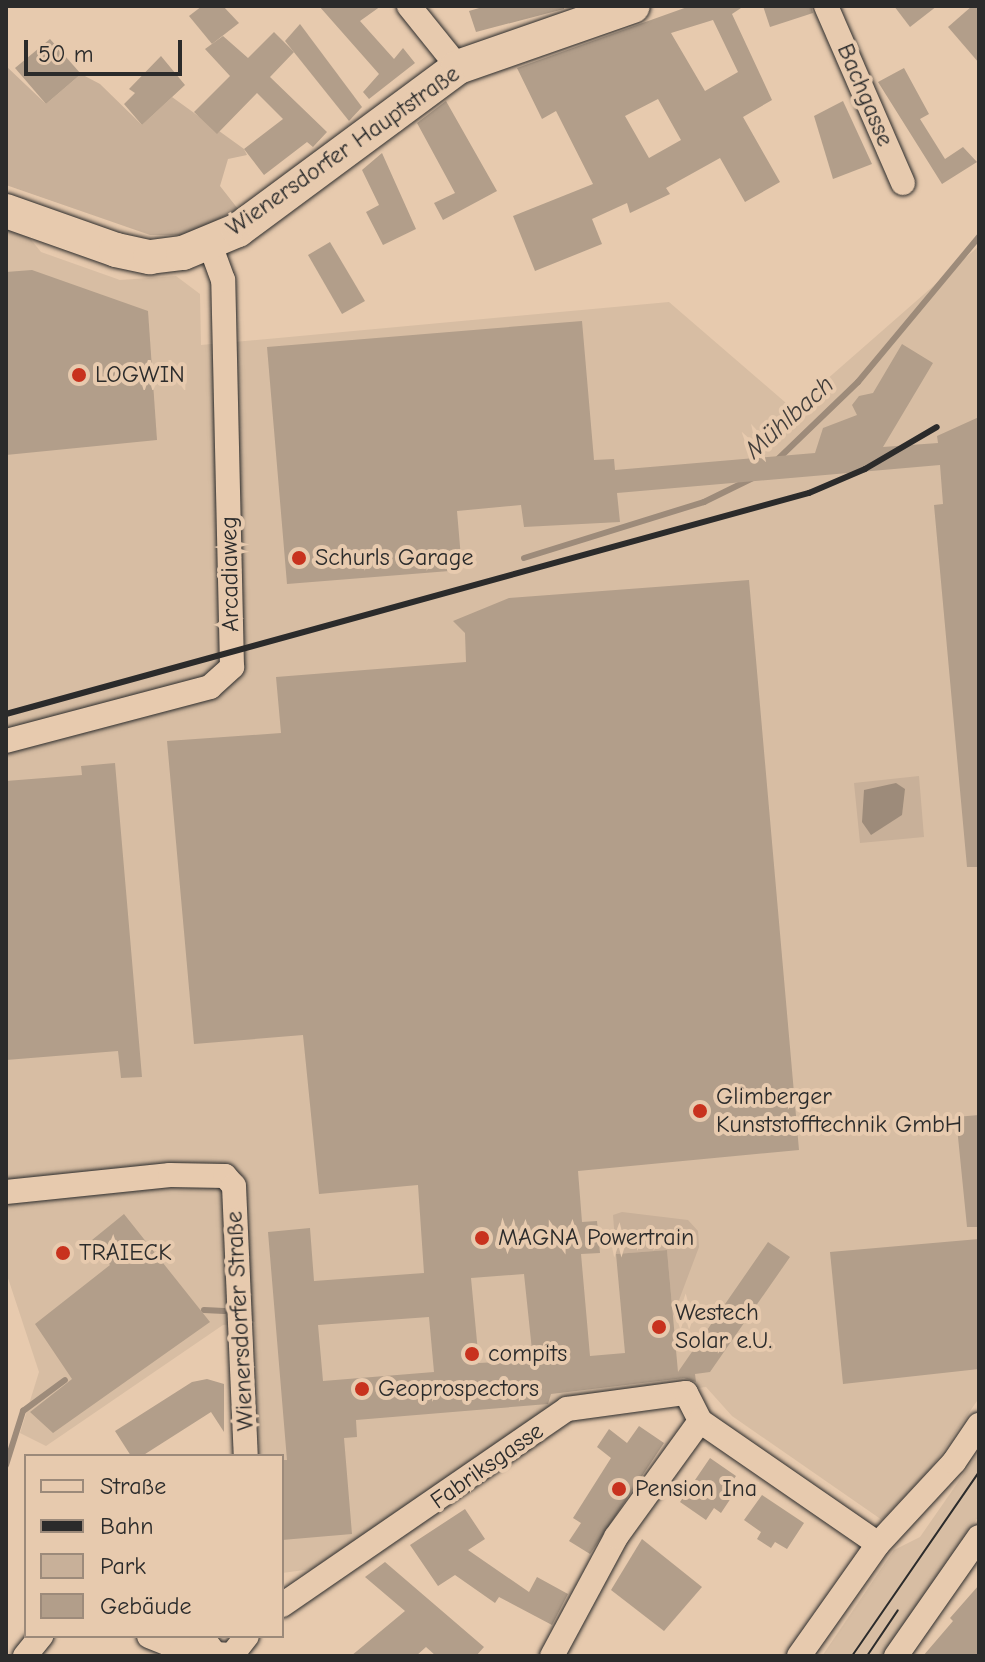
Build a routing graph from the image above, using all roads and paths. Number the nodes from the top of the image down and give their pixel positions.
1 (409, 6) edge
2 (633, 6) edge
3 (826, 6) edge
4 (458, 67) junction
5 (903, 183) dead end
6 (6, 211) edge
7 (209, 242) junction
8 (6, 741) edge
9 (6, 1192) edge
10 (700, 1421) junction
11 (979, 1425) edge
12 (246, 1454) edge
13 (878, 1544) junction
14 (976, 1550) edge
15 (284, 1604) edge
16 (39, 1638) edge
17 (154, 1638) edge
18 (220, 1648) edge
19 (25, 1656) edge
20 (552, 1656) edge
21 (799, 1656) edge
22 (896, 1656) edge

1 - 4 street
2 - 4 street, Wienersdorfer Hauptstraße
3 - 5 street, Bachgasse
4 - 7 street, Wienersdorfer Hauptstraße
6 - 7 street, Wienersdorfer Hauptstraße
7 - 8 street, Arcadiaweg
9 - 12 street, Wienersdorfer Straße
10 - 13 street
10 - 15 street, Fabriksgasse
10 - 20 street
11 - 13 street
13 - 21 street
14 - 22 street
16 - 19 street
17 - 18 street

